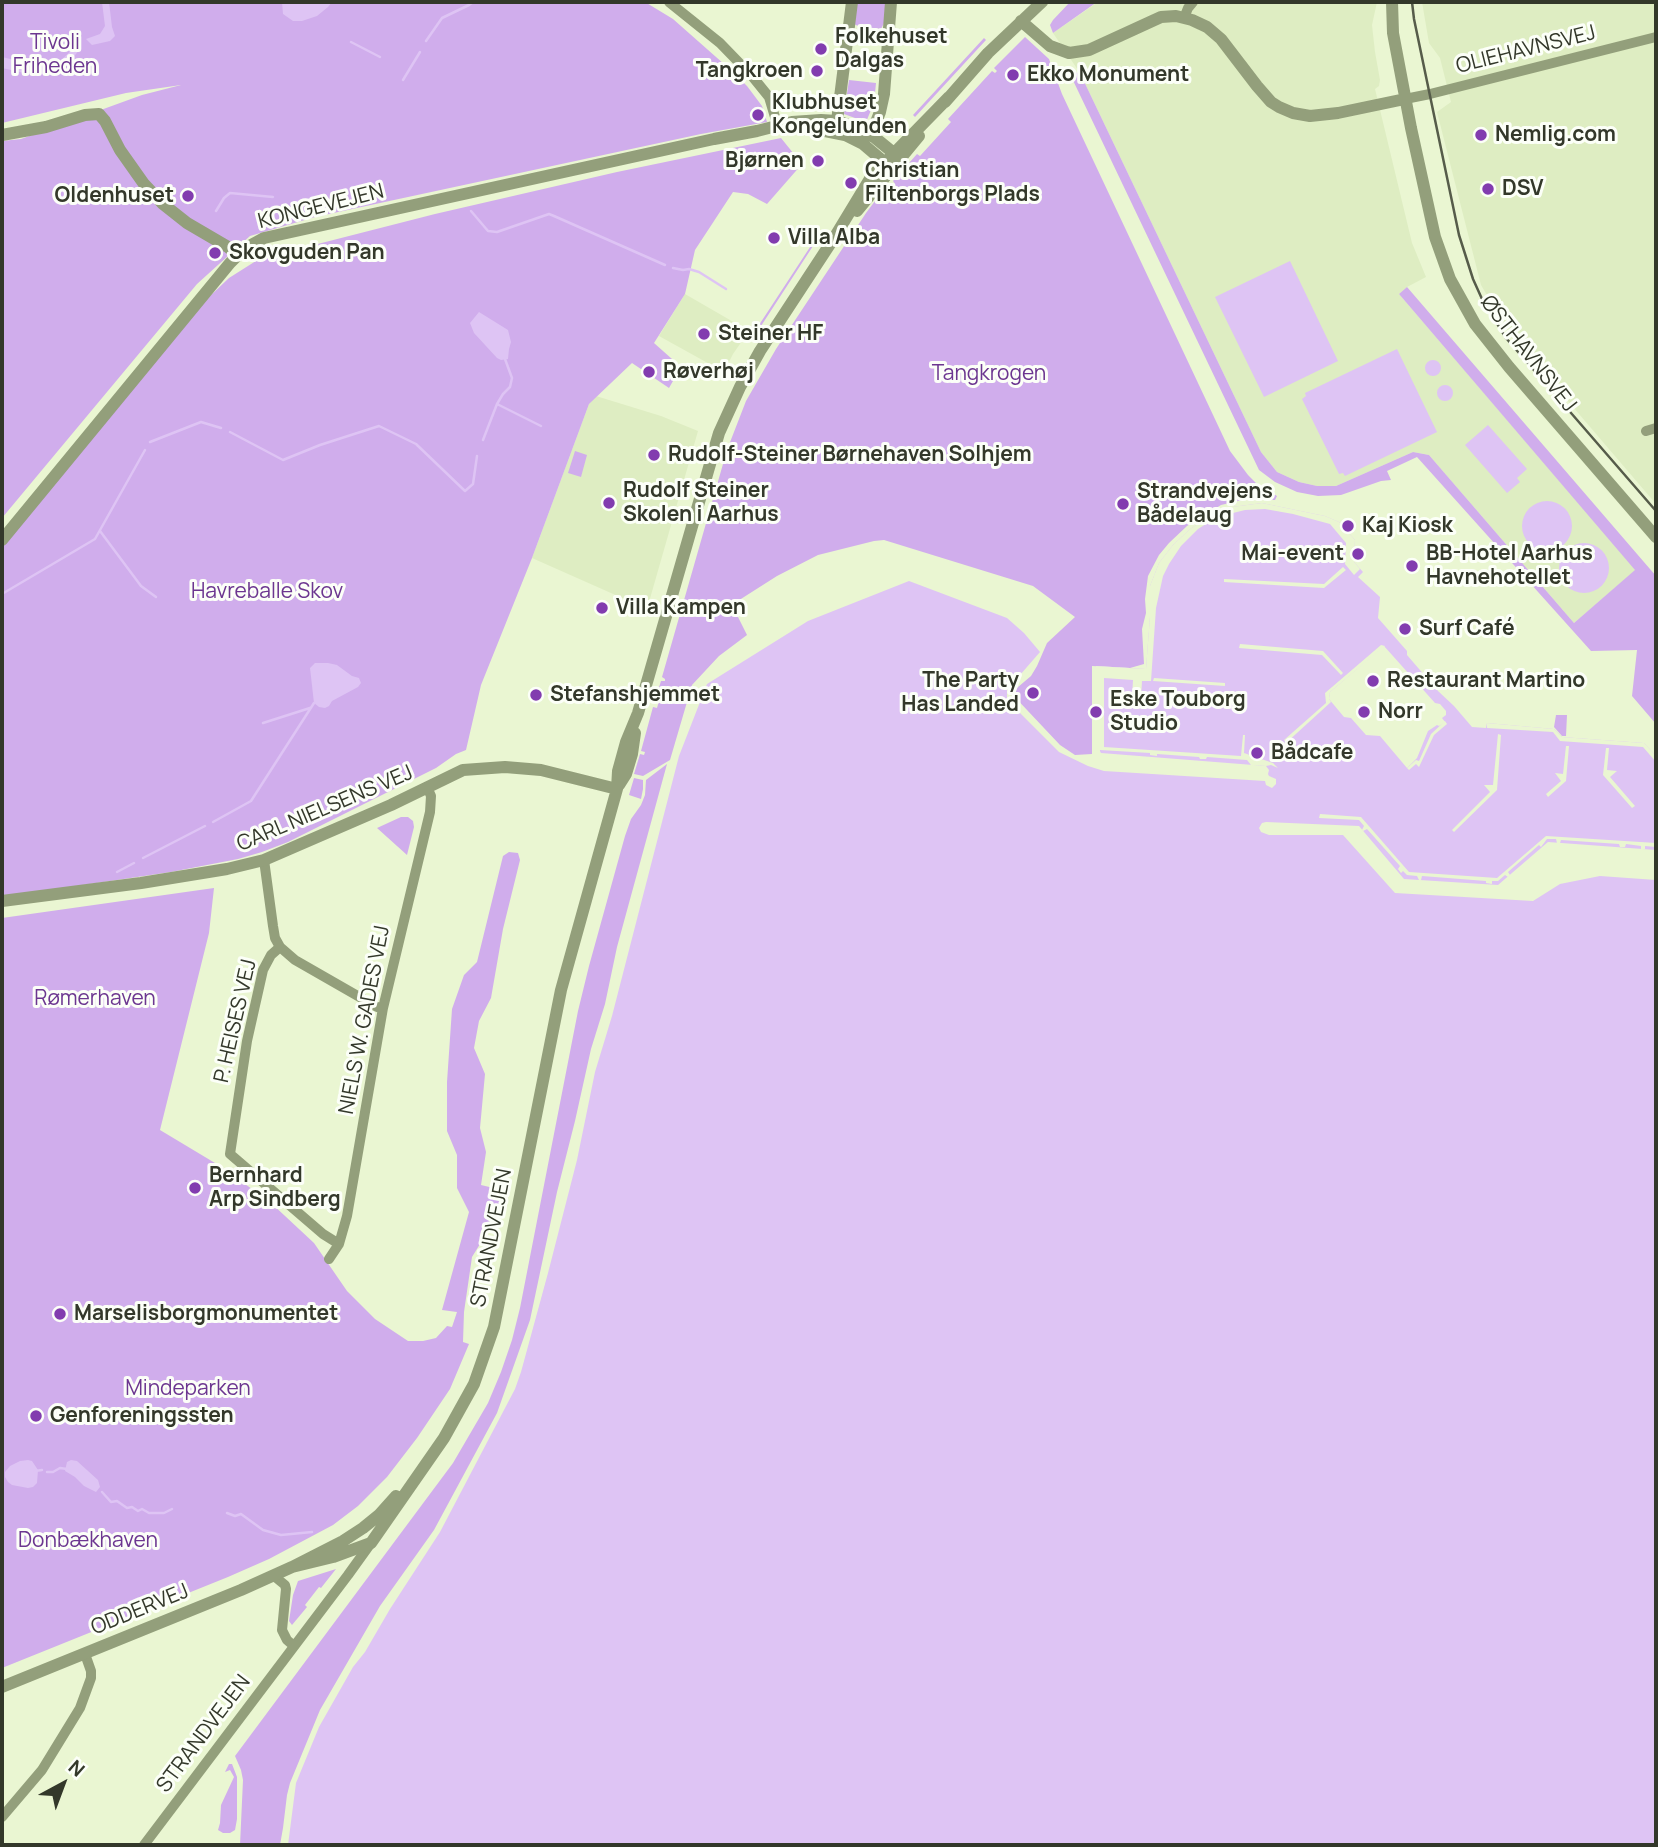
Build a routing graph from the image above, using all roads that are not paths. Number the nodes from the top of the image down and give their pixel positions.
1 (669, 2) edge
2 (852, 2) edge
3 (891, 2) edge
4 (1042, 2) edge
5 (1193, 2) edge
6 (1392, 2) edge
7 (1184, 18) junction
8 (1021, 21) junction
9 (1656, 37) edge
10 (1405, 99) junction
11 (836, 121) junction
12 (778, 127) junction
13 (2, 135) edge
14 (845, 135) junction
15 (874, 137) junction
16 (893, 161) junction
17 (237, 255) junction
18 (1656, 537) edge
19 (2, 540) edge
20 (427, 787) junction
21 (617, 789) junction
22 (264, 860) junction
23 (2, 901) edge
24 (280, 947) junction
25 (383, 1008) junction
26 (339, 1244) junction
27 (328, 1259) dead end
28 (432, 1457) junction
29 (371, 1543) junction
30 (292, 1567) junction
31 (274, 1576) junction
32 (294, 1646) junction
33 (85, 1654) junction
34 (2, 1687) edge
35 (2, 1817) edge
36 (144, 1845) edge

1 - 12 street
2 - 11 street
3 - 15 street
4 - 8 street, STRANDVEJEN
5 - 7 street
6 - 10 street, ØSTHAVNSVEJ
7 - 8 street
7 - 10 street
8 - 16 street, STRANDVEJEN
9 - 10 street, OLIEHAVNSVEJ
10 - 18 street, ØSTHAVNSVEJ
11 - 12 street
11 - 14 street
11 - 15 street
12 - 14 street
12 - 17 street, KONGEVEJEN
13 - 17 street
14 - 16 street
15 - 16 street
16 - 21 street, STRANDVEJEN
17 - 19 street, KONGEVEJEN
20 - 21 street, CARL NIELSENS VEJ
20 - 22 street, CARL NIELSENS VEJ
20 - 25 street, NIELS W. GADES VEJ
21 - 28 street, STRANDVEJEN
22 - 23 street, CARL NIELSENS VEJ
22 - 24 street, P. HEISES VEJ
24 - 25 street
24 - 26 street, P. HEISES VEJ
25 - 26 street, NIELS W. GADES VEJ
26 - 27 street, NIELS W. GADES VEJ
28 - 29 street, STRANDVEJEN
28 - 30 street, ODDERVEJ
29 - 30 street, ODDERVEJ
29 - 32 street, STRANDVEJEN
30 - 31 street, ODDERVEJ
31 - 32 street
31 - 33 street, ODDERVEJ
32 - 36 street, STRANDVEJEN
33 - 34 street, ODDERVEJ
33 - 35 street

